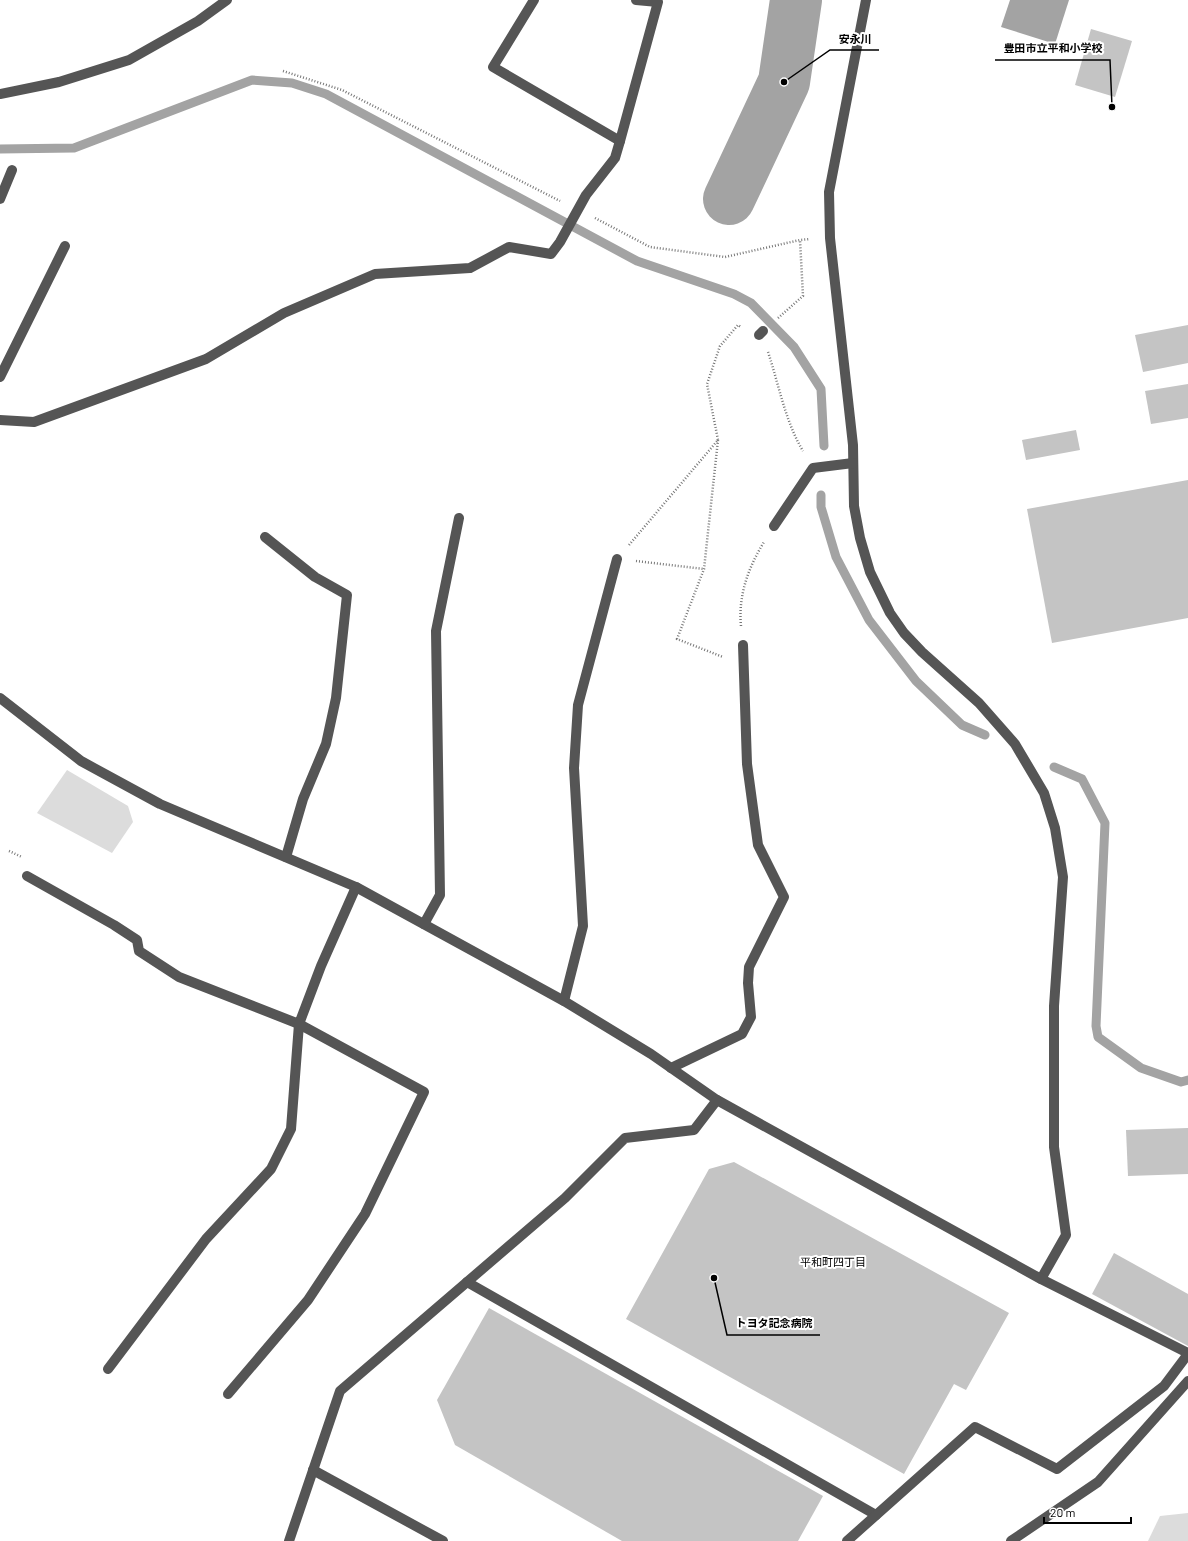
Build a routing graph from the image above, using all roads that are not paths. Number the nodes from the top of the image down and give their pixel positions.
1 (227, 0) edge
2 (534, 0) edge
3 (636, 0) edge
4 (866, 0) edge
5 (0, 94) edge
6 (620, 141) junction
7 (12, 170) dead end
8 (0, 199) edge
9 (65, 246) dead end
10 (0, 377) edge
11 (0, 420) edge
12 (853, 463) junction
13 (459, 518) dead end
14 (774, 526) road end
15 (265, 536) dead end
16 (618, 559) road end
17 (743, 645) road end
18 (0, 698) edge
19 (286, 857) junction
20 (27, 876) dead end
21 (356, 887) junction
22 (424, 924) junction
23 (564, 1001) junction
24 (299, 1024) junction
25 (671, 1068) junction
26 (717, 1100) junction
27 (1041, 1279) junction
28 (467, 1282) junction
29 (1188, 1354) edge
30 (108, 1368) dead end
31 (1188, 1381) edge
32 (228, 1394) dead end
33 (313, 1470) junction
34 (876, 1515) junction
35 (289, 1541) edge
36 (442, 1541) edge
37 (847, 1541) edge
38 (1011, 1541) edge

1 - 5 street
2 - 6 street
3 - 6 street
4 - 12 street
6 - 11 street
7 - 8 street
9 - 10 street
12 - 14 street
12 - 27 street
13 - 22 street
15 - 19 street
16 - 23 street
17 - 25 street
18 - 19 street
19 - 21 street
20 - 24 street
21 - 22 street
21 - 24 street
22 - 23 street
23 - 25 street
24 - 30 street
24 - 32 street
25 - 26 street
26 - 27 street
26 - 28 street
27 - 29 street
28 - 33 street
28 - 34 street
29 - 34 street
31 - 38 street
33 - 35 street
33 - 36 street
34 - 37 street

